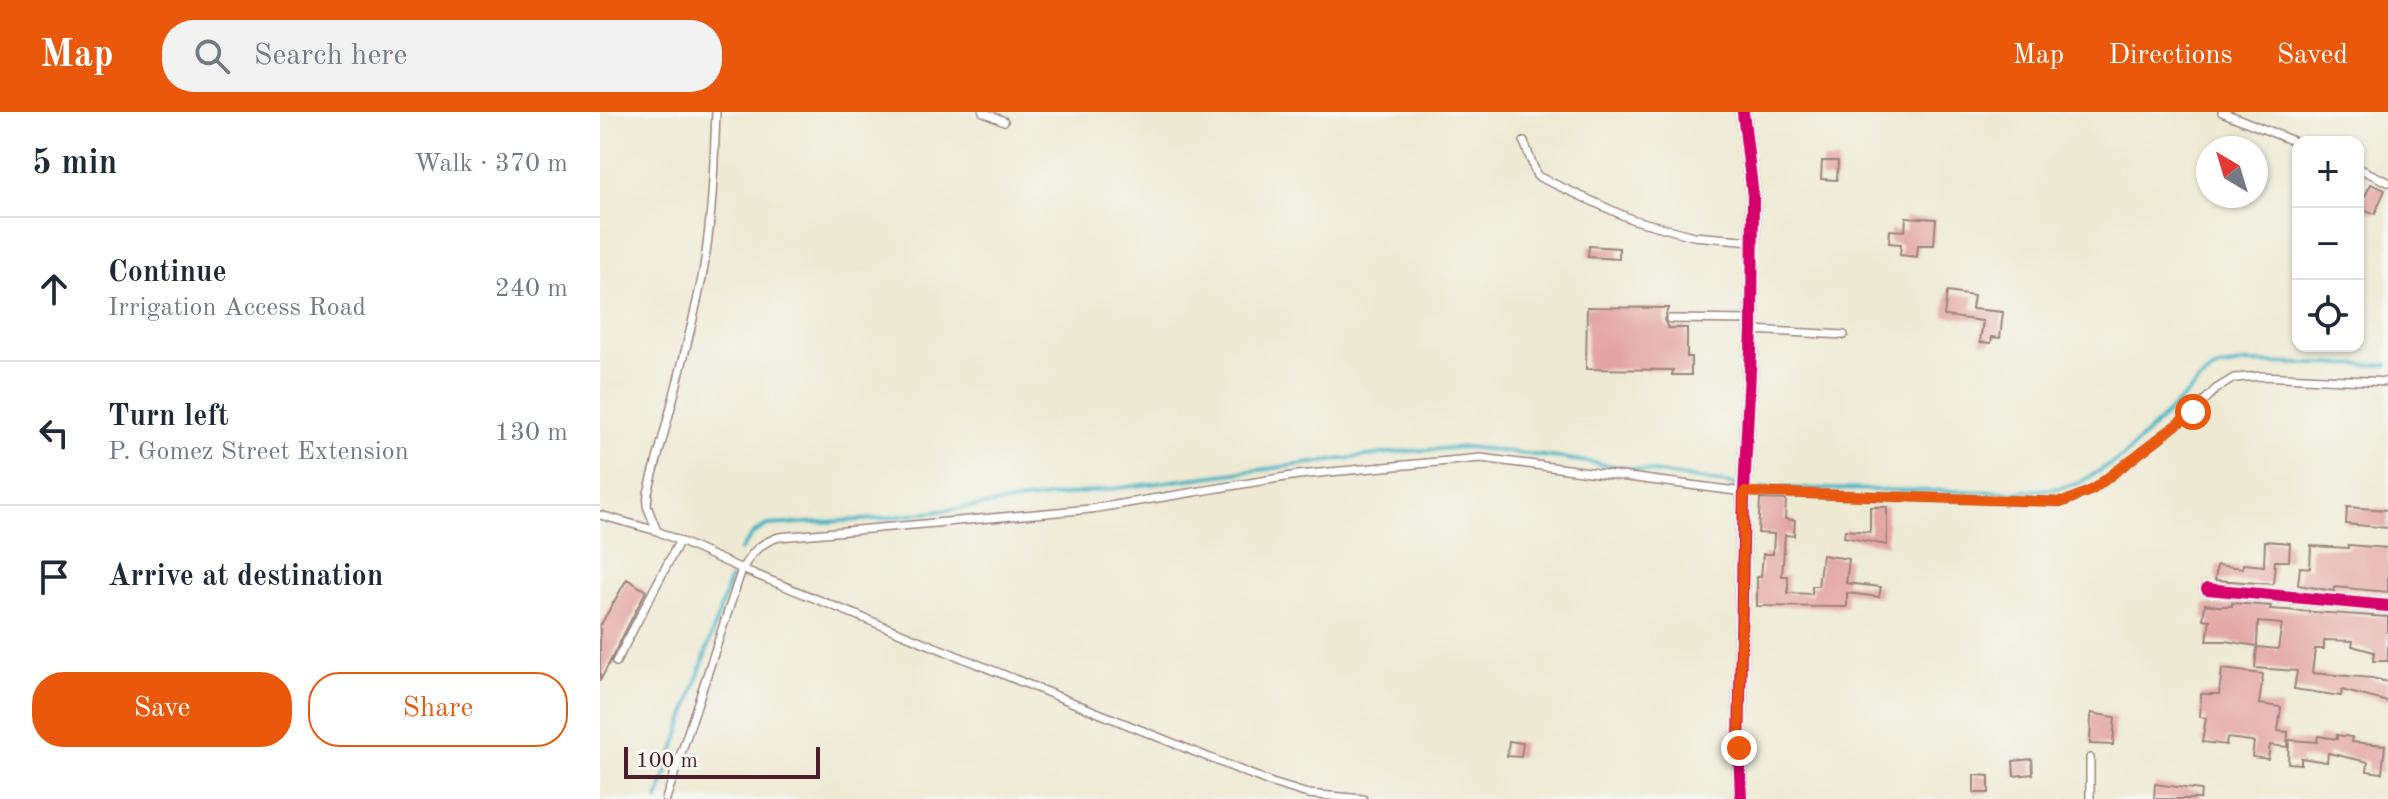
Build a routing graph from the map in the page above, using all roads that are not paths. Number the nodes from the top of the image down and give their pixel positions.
1 (716, 112) edge
2 (983, 112) edge
3 (1743, 112) edge
4 (2222, 112) edge
5 (1004, 121) dead end
6 (2292, 141) edge
7 (1524, 142) dead end
8 (2364, 171) edge
9 (2388, 182) edge
10 (1753, 241) junction
11 (1670, 319) dead end
12 (1752, 325) junction
13 (1844, 335) dead end
14 (2388, 382) edge
15 (1744, 492) junction
16 (600, 515) edge
17 (657, 531) junction
18 (679, 542) junction
19 (742, 569) junction
20 (2207, 589) dead end
21 (2388, 606) edge
22 (616, 662) dead end
23 (2090, 758) dead end
24 (666, 799) edge
25 (1363, 799) edge
26 (1741, 799) edge
27 (2090, 799) edge

1 - 17 lane
2 - 5 lane
3 - 10 street
4 - 6 lane
7 - 10 lane
8 - 9 lane
10 - 12 street
11 - 12 lane
12 - 13 lane
12 - 15 street
14 - 15 lane
15 - 19 lane
15 - 26 street
16 - 17 lane
17 - 18 lane
18 - 19 lane
18 - 22 lane
19 - 24 lane
19 - 25 lane
20 - 21 street
23 - 27 lane

